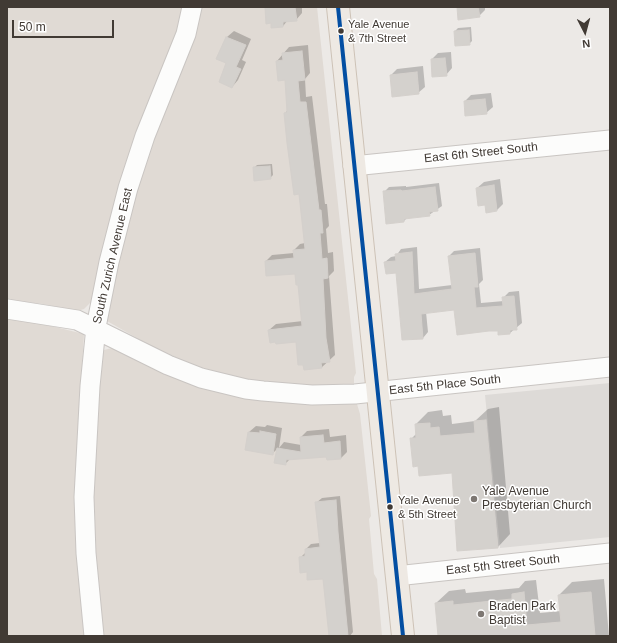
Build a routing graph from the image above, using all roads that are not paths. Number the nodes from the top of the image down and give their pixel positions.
1 (192, 7) edge
2 (338, 7) edge
3 (610, 140) edge
4 (353, 166) junction
5 (7, 309) edge
6 (96, 327) junction
7 (610, 367) edge
8 (376, 392) junction
9 (610, 554) edge
10 (396, 576) junction
11 (94, 636) edge
12 (403, 636) edge

1 - 6 street, South Zurich Avenue East
2 - 4 main road
3 - 4 street, East 6th Street South
4 - 8 main road
5 - 6 street, East 5th Place South
6 - 8 street, East 5th Place South
6 - 11 street, South Zurich Avenue East
7 - 8 street, East 5th Place South
8 - 10 main road
9 - 10 street, East 5th Street South
10 - 12 main road

